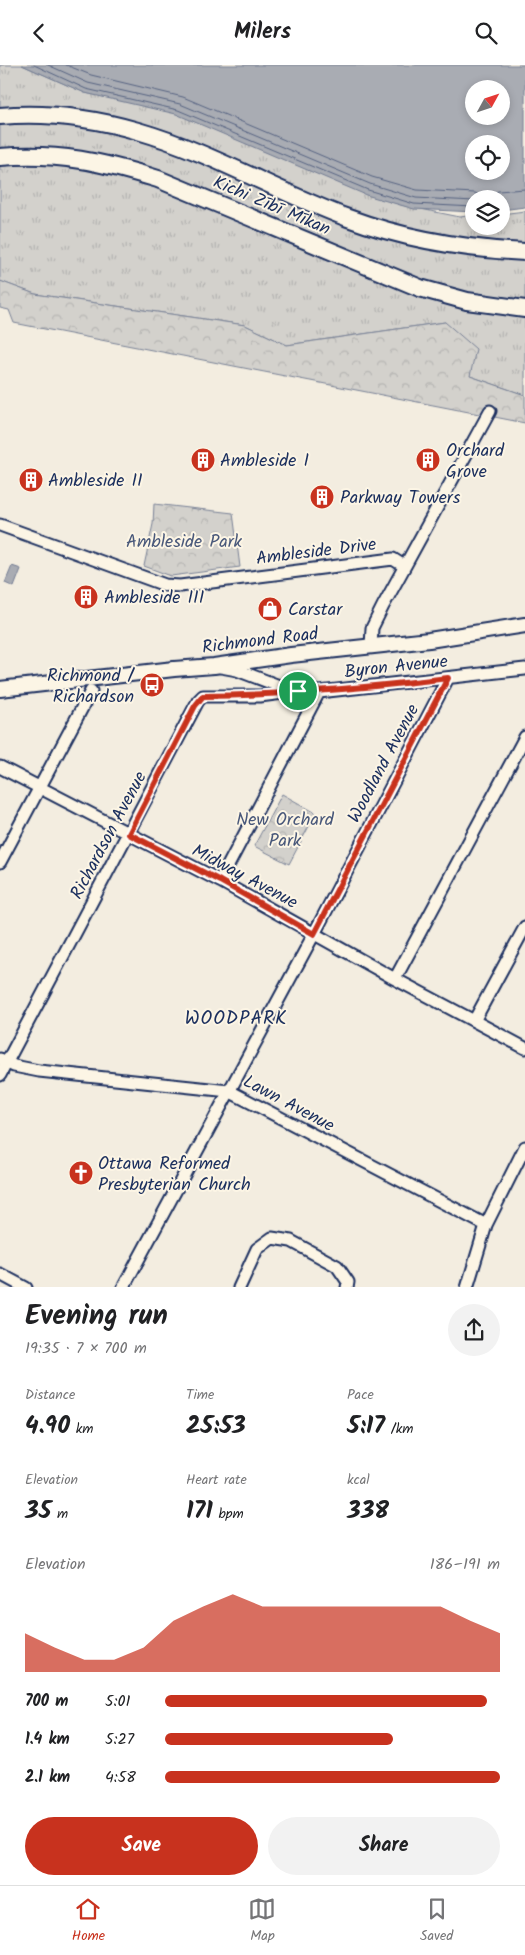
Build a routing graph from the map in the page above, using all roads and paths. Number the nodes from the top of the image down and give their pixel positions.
1 (0, 116) edge
2 (0, 157) edge
3 (525, 252) edge
4 (525, 309) edge
5 (490, 411) dead end
6 (0, 525) edge
7 (404, 566) junction
8 (525, 625) edge
9 (371, 646) junction
10 (214, 666) junction
11 (525, 669) edge
12 (448, 678) junction
13 (0, 689) edge
14 (91, 691) dead end
15 (298, 691) junction
16 (320, 692) junction
17 (525, 737) edge
18 (0, 767) edge
19 (39, 787) junction
20 (129, 834) junction
21 (0, 862) edge
22 (220, 881) junction
23 (525, 927) edge
24 (314, 934) junction
25 (395, 979) junction
26 (474, 1021) junction
27 (525, 1048) edge
28 (4, 1061) edge
29 (0, 1075) edge
30 (229, 1091) junction
31 (524, 1152) edge
32 (486, 1225) junction
33 (0, 1274) edge
34 (26, 1287) edge
35 (123, 1287) edge
36 (239, 1287) edge
37 (347, 1287) edge
38 (467, 1287) edge

1 - 3 highway, Kichi Zībī Mīkan
2 - 4 highway, Kichi Zībī Mīkan
5 - 7 street
6 - 7 street, Ambleside Drive
7 - 9 street
8 - 9 main road, Richmond Road
9 - 10 main road, Richmond Road
10 - 13 main road, Richmond Road
10 - 15 street, Byron Avenue
11 - 12 street, Byron Avenue
12 - 16 street, Byron Avenue
12 - 24 street, Woodland Avenue
14 - 19 street
15 - 16 street, Byron Avenue
15 - 20 street, Richardson Avenue
16 - 22 street
17 - 25 street
18 - 19 street, Midway Avenue
19 - 20 street, Midway Avenue
19 - 21 street
20 - 22 street, Midway Avenue
20 - 28 street, Richardson Avenue
22 - 24 street, Midway Avenue
23 - 26 street
24 - 25 street, Midway Avenue
24 - 30 street, Woodland Avenue
25 - 26 street, Midway Avenue
26 - 27 street, Midway Avenue
28 - 29 street, Richardson Avenue
28 - 30 street, Lawn Avenue
30 - 32 street, Lawn Avenue
30 - 35 street, Woodland Avenue
31 - 32 street
32 - 38 street
33 - 34 street
36 - 37 street

